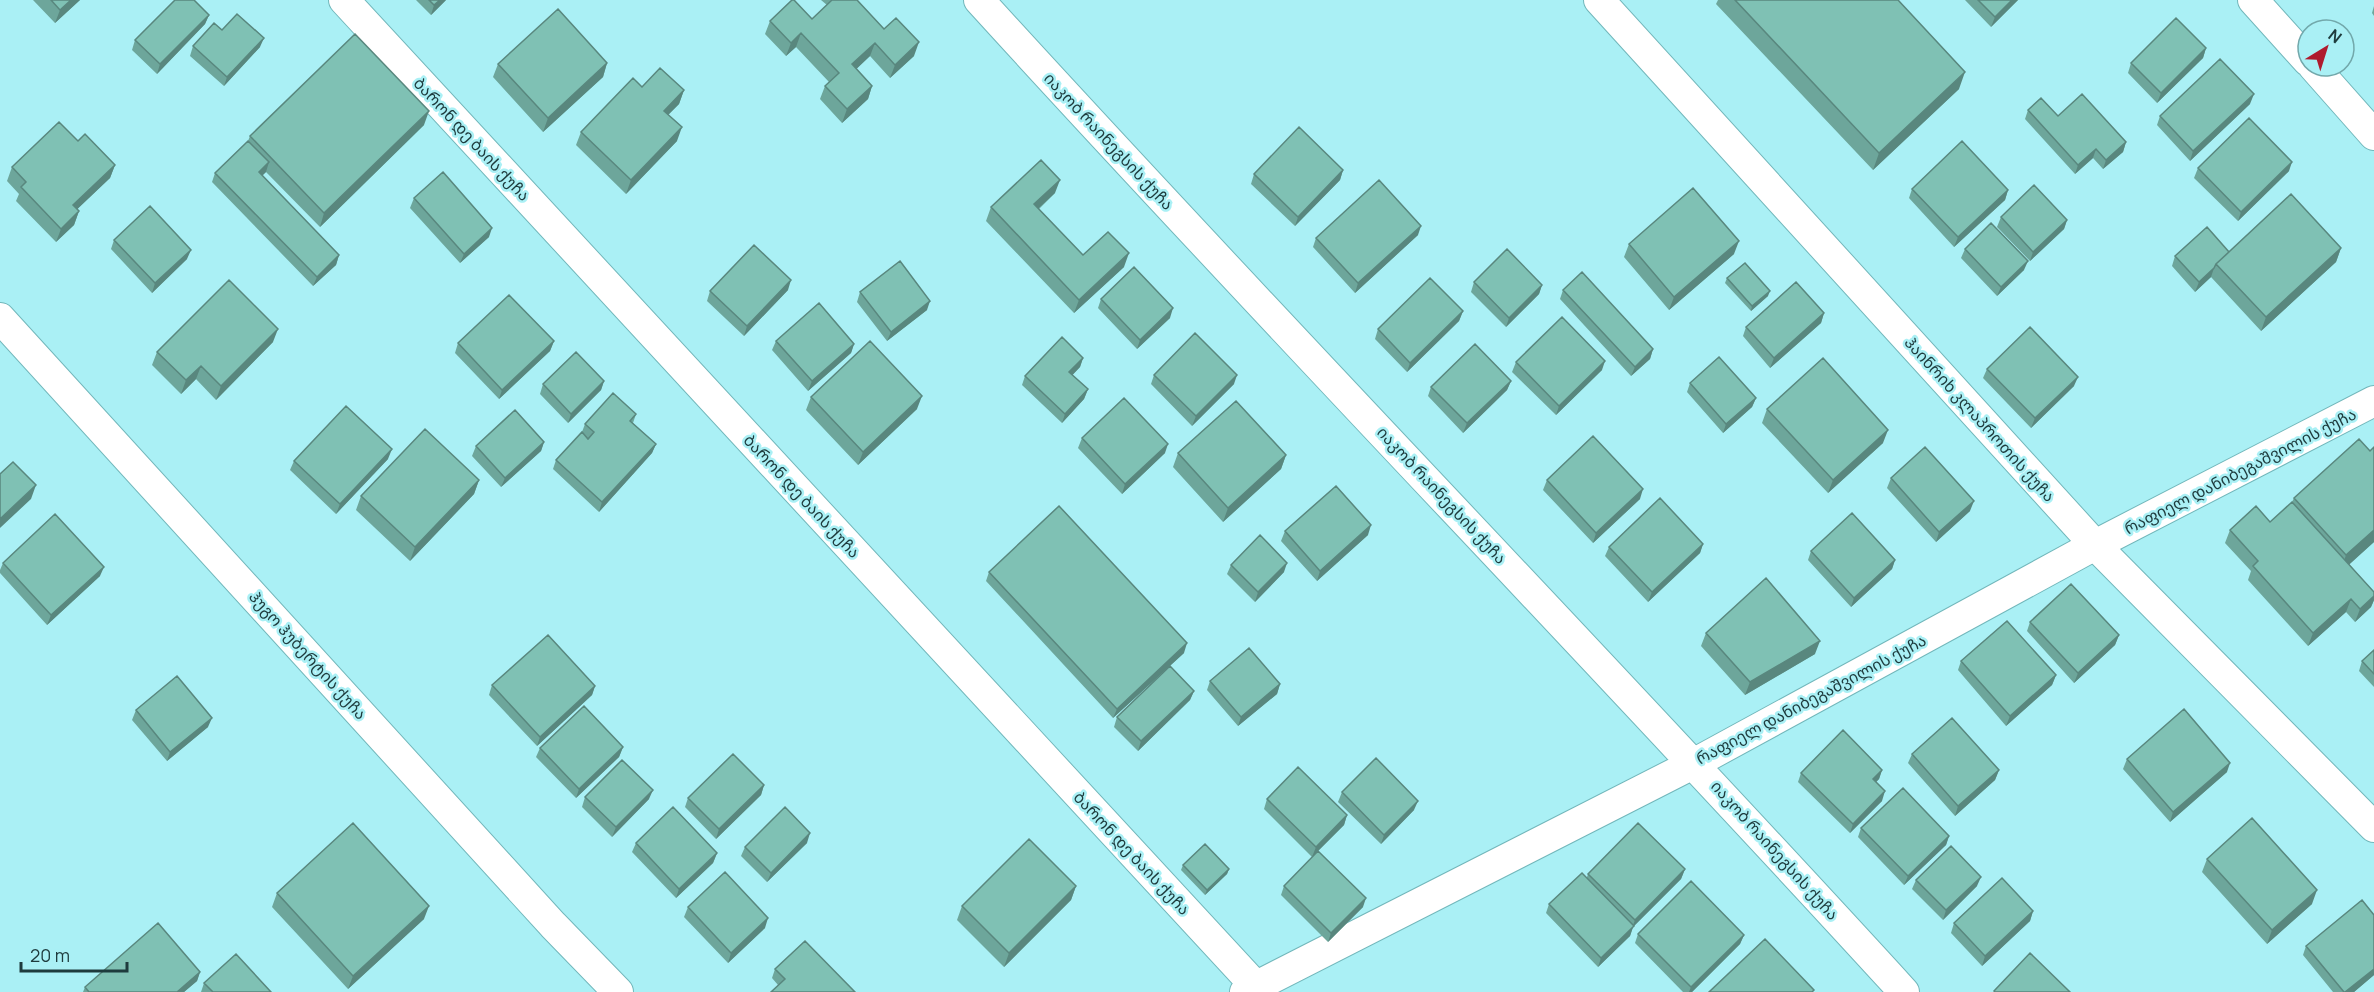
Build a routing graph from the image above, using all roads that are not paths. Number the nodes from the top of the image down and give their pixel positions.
1 (344, 0) edge
2 (979, 0) edge
3 (1599, 0) edge
4 (2253, 0) edge
5 (2296, 48) edge
6 (2324, 78) edge
7 (2374, 135) edge
8 (0, 318) edge
9 (2374, 401) edge
10 (2095, 545) junction
11 (1695, 763) junction
12 (2374, 827) edge
13 (1254, 990) edge
14 (618, 992) edge
15 (1904, 992) edge

1 - 13 street, ბარონ დე ბაის ქუჩა
2 - 11 street, იაკობ რაინეგსის ქუჩა
3 - 10 street, ჰაინრიხ კლაპროთის ქუჩა
4 - 5 street
6 - 7 street
8 - 14 street, ჰუგო ჰუბერტის ქუჩა
9 - 10 street, რაფიელ დანიბეგაშვილის ქუჩა
10 - 11 street, რაფიელ დანიბეგაშვილის ქუჩა
10 - 12 street, ჰაინრიხ კლაპროთის ქუჩა
11 - 13 street, რაფიელ დანიბეგაშვილის ქუჩა
11 - 15 street, იაკობ რაინეგსის ქუჩა

